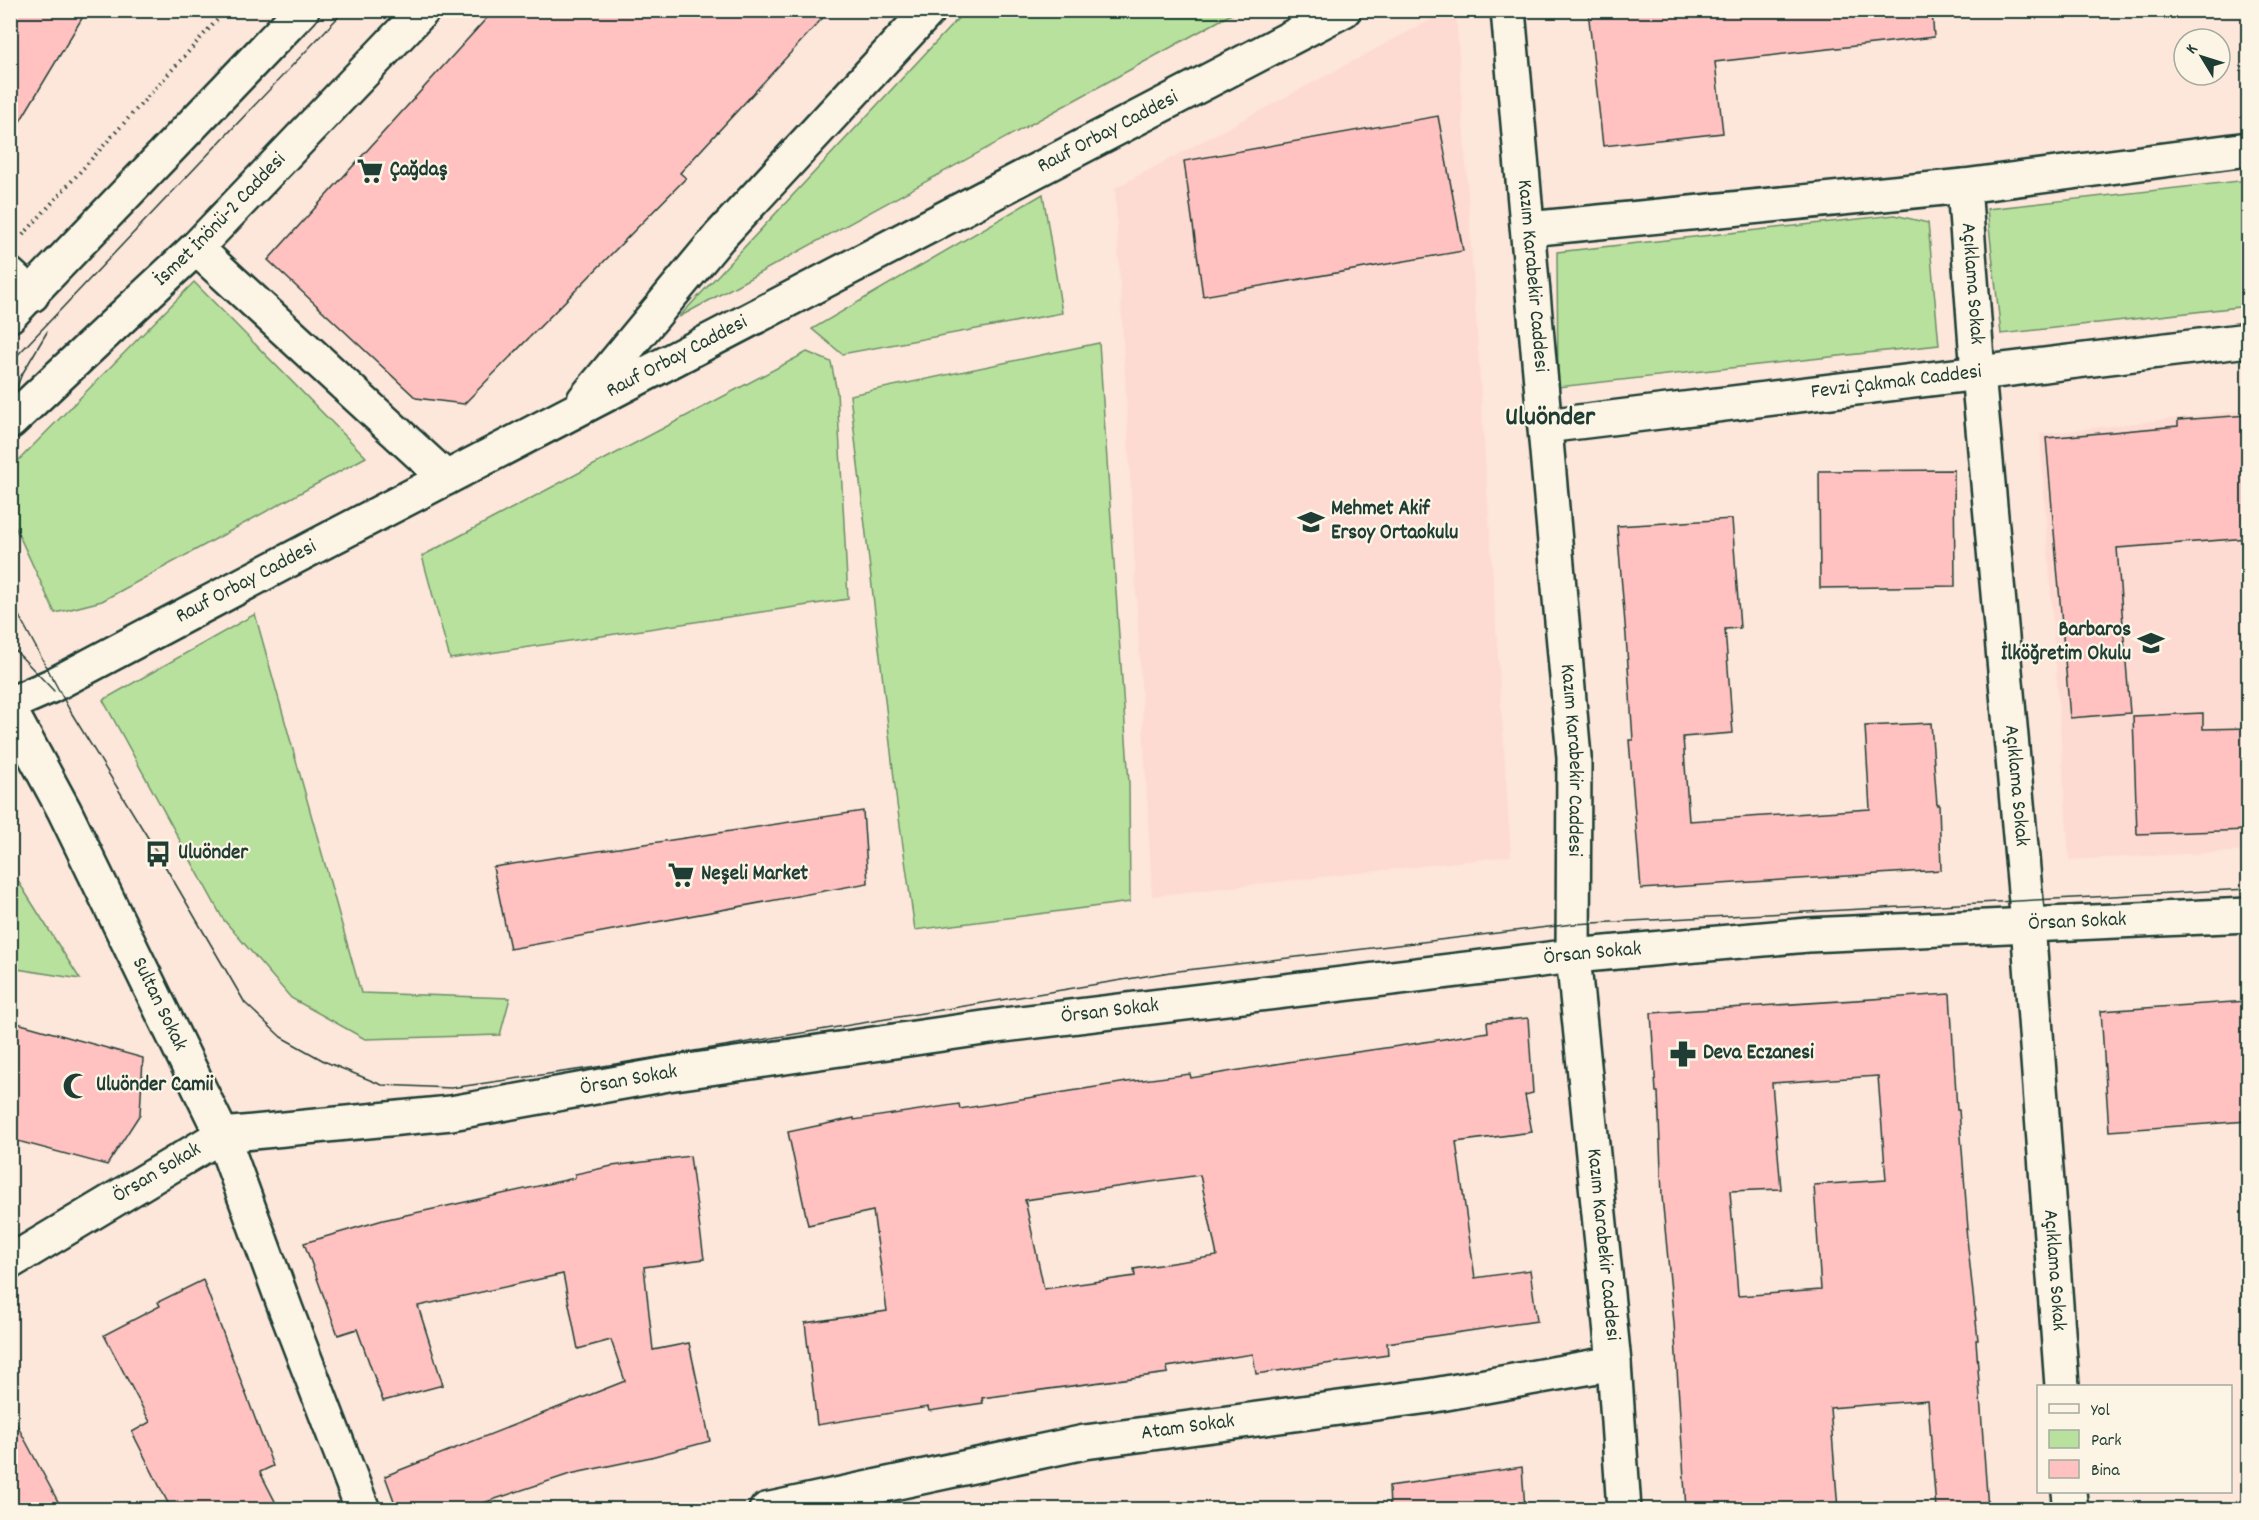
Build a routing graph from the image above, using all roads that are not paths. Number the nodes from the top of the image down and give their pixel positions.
1 (302, 10) edge
2 (423, 10) edge
3 (929, 10) edge
4 (1344, 10) edge
5 (1509, 10) edge
6 (2248, 149) edge
7 (1964, 186) junction
8 (1528, 229) junction
9 (196, 248) junction
10 (18, 295) edge
11 (2248, 340) edge
12 (1978, 373) junction
13 (575, 411) junction
14 (10, 422) edge
15 (1545, 426) junction
16 (446, 478) junction
17 (10, 704) edge
18 (10, 710) edge
19 (2248, 915) edge
20 (2028, 924) junction
21 (1573, 956) junction
22 (222, 1136) junction
23 (10, 1262) edge
24 (1614, 1363) junction
25 (2062, 1385) edge
26 (2069, 1493) edge
27 (363, 1509) edge
28 (765, 1509) edge
29 (1624, 1509) edge
30 (2071, 1509) edge

1 - 10 street
2 - 9 street, İsmet İnönü-2 Caddesi
3 - 13 street
4 - 13 street, Rauf Orbay Caddesi
5 - 8 street, Kazım Karabekir Caddesi
6 - 7 street
7 - 8 street
7 - 12 street, Açıklama Sokak
8 - 15 street, Kazım Karabekir Caddesi
9 - 14 street, İsmet İnönü-2 Caddesi
9 - 16 street
11 - 12 street, Fevzi Çakmak Caddesi
12 - 15 street, Fevzi Çakmak Caddesi
12 - 20 street, Açıklama Sokak
13 - 16 street, Rauf Orbay Caddesi
15 - 21 street, Kazım Karabekir Caddesi
16 - 17 street, Rauf Orbay Caddesi
18 - 22 street, Sultan Sokak
19 - 20 street, Örsan Sokak
20 - 21 street, Örsan Sokak
20 - 25 street, Açıklama Sokak
21 - 22 street, Örsan Sokak
21 - 24 street, Kazım Karabekir Caddesi
22 - 23 street, Örsan Sokak
22 - 27 street, Sultan Sokak
24 - 28 street, Atam Sokak
24 - 29 street, Kazım Karabekir Caddesi
26 - 30 street

